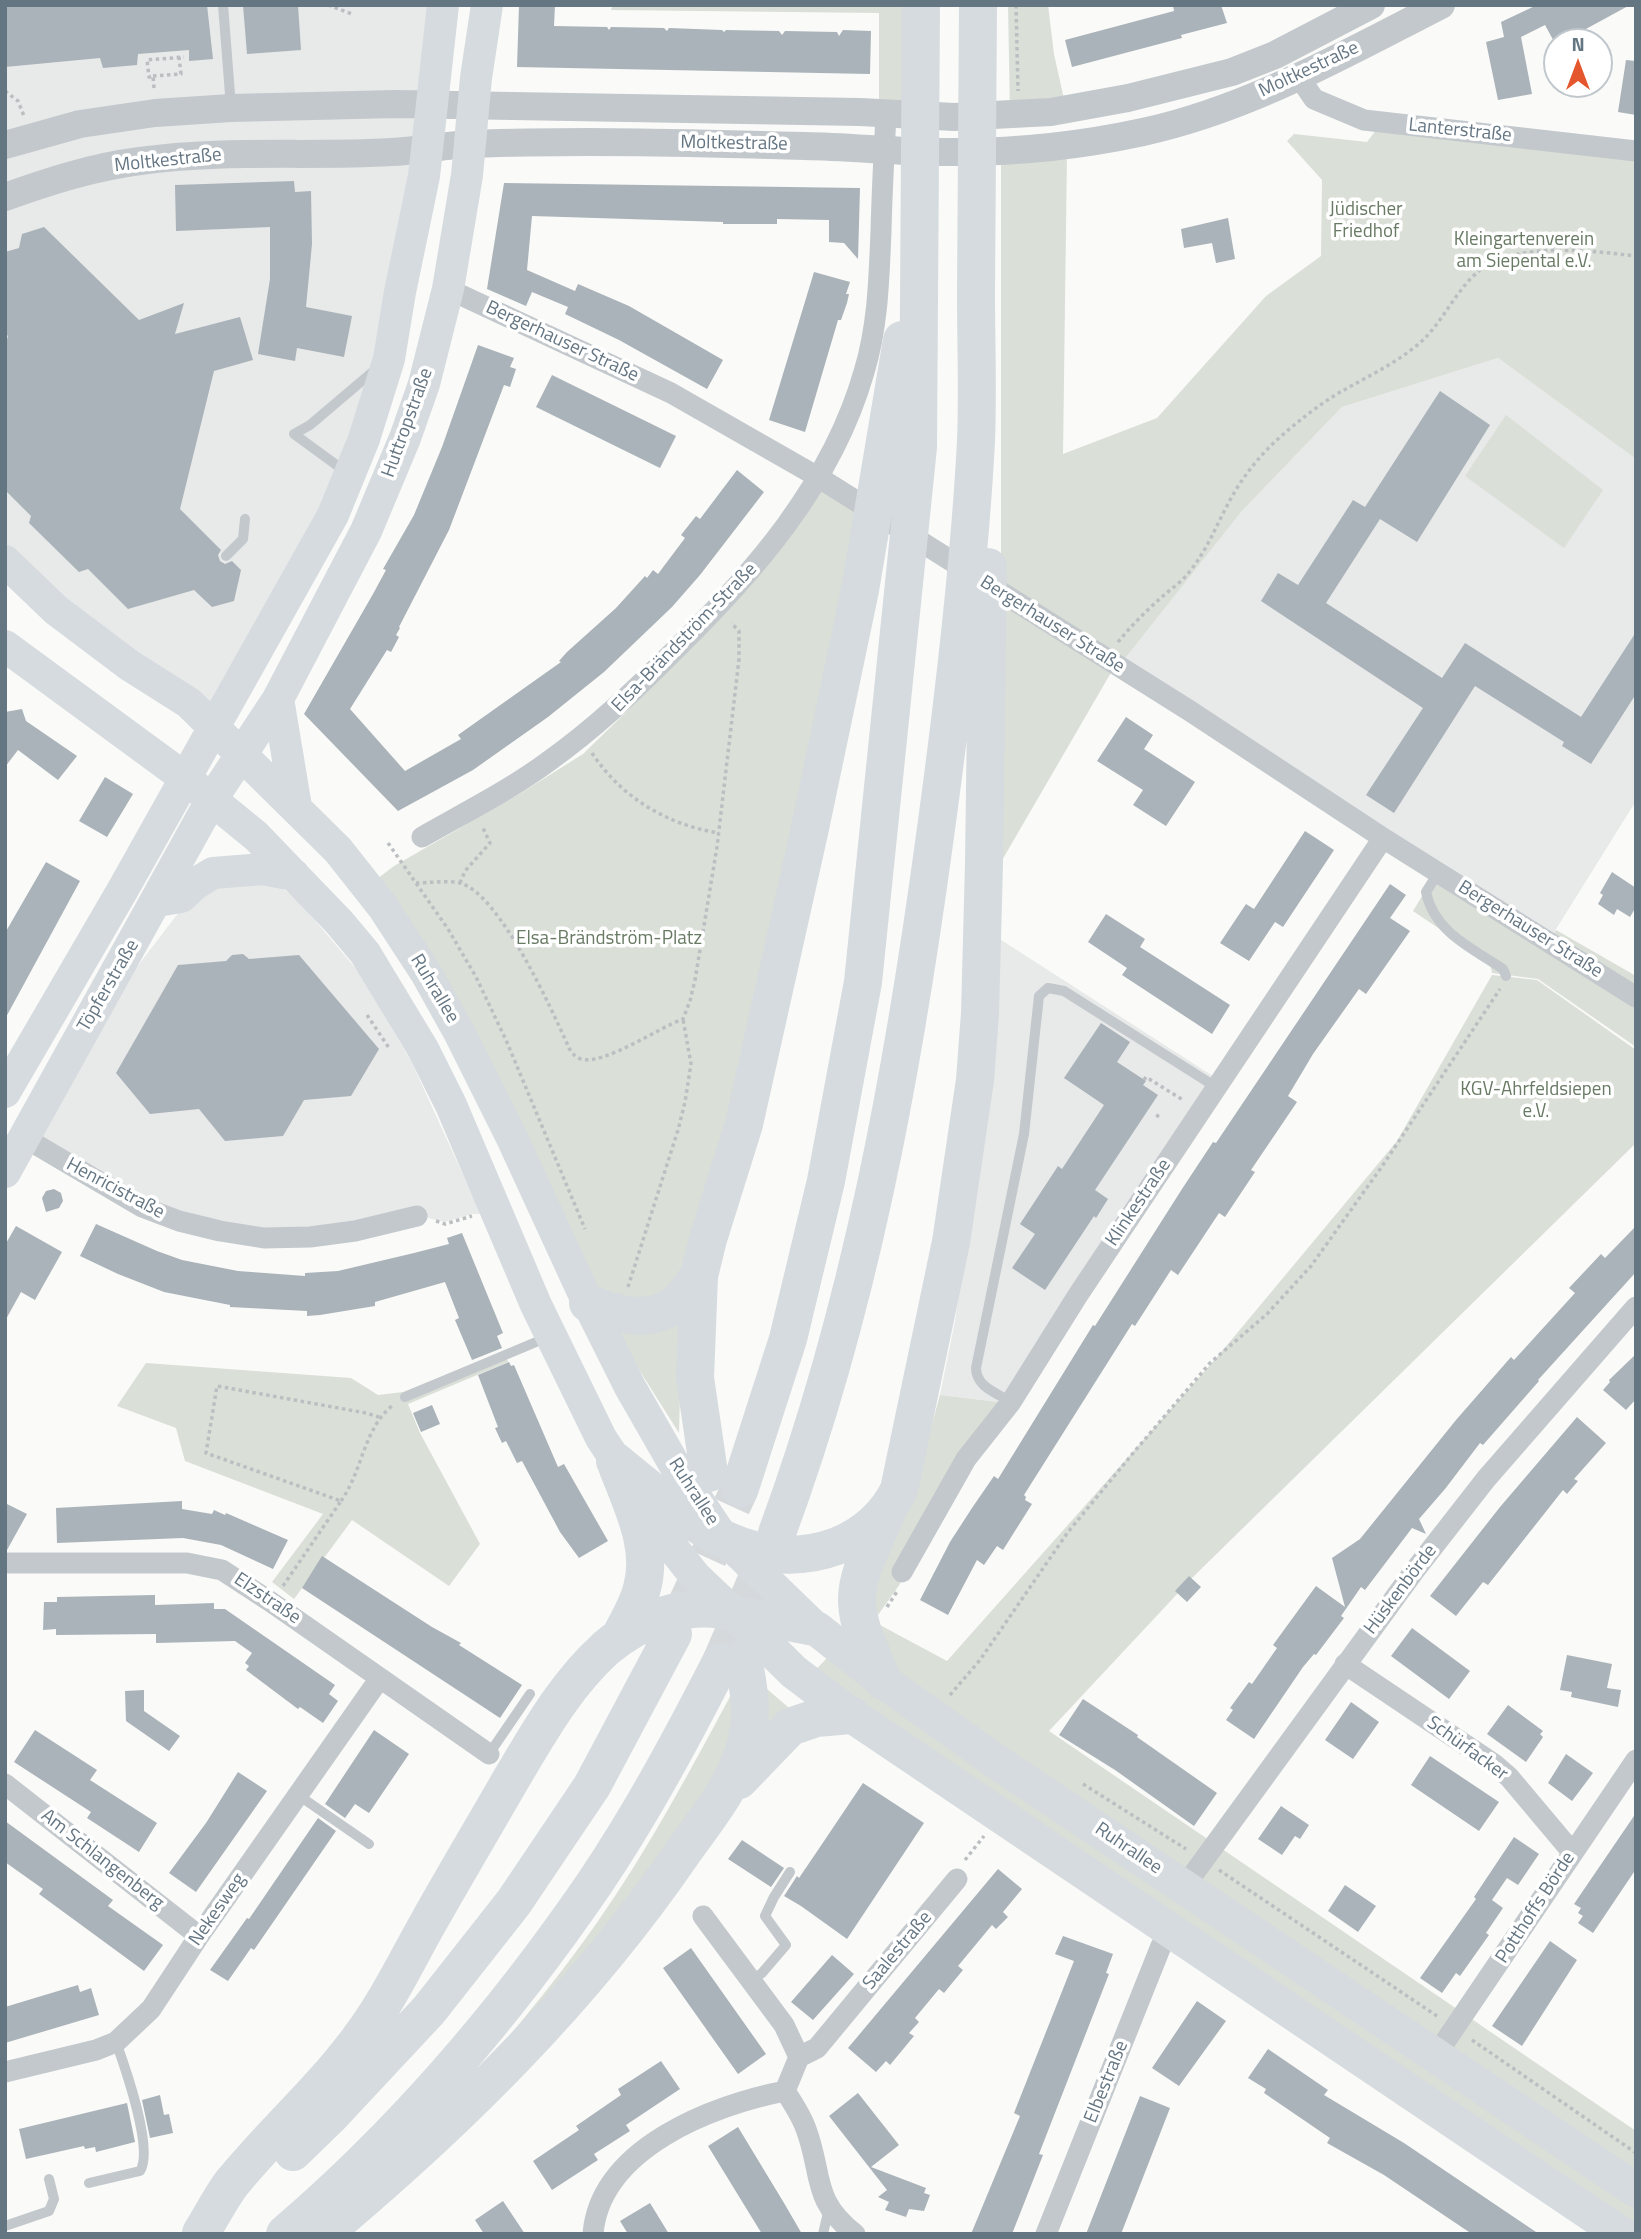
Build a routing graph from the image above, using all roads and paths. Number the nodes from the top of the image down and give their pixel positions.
1 (223, 5) edge
2 (328, 5) edge
3 (443, 5) edge
4 (487, 5) edge
5 (921, 5) edge
6 (978, 5) edge
7 (1016, 5) edge
8 (1371, 5) edge
9 (1441, 5) edge
10 (352, 14) dead end
11 (153, 76) junction
12 (1299, 77) junction
13 (5, 92) edge
14 (155, 97) dead end
15 (432, 104) junction
16 (473, 105) junction
17 (1013, 107) junction
18 (231, 108) junction
19 (882, 114) junction
20 (26, 121) dead end
21 (470, 144) junction
22 (5, 145) edge
23 (428, 147) junction
24 (1636, 151) edge
25 (882, 157) junction
26 (5, 197) edge
27 (920, 252) junction
28 (1636, 256) edge
29 (448, 289) junction
30 (389, 359) junction
31 (976, 440) junction
32 (349, 475) junction
33 (818, 477) junction
34 (245, 519) dead end
35 (226, 556) dead end
36 (5, 561) edge
37 (717, 610) junction
38 (5, 646) edge
39 (1106, 659) junction
40 (278, 699) junction
41 (214, 726) junction
42 (581, 737) junction
43 (242, 755) junction
44 (185, 778) junction
45 (212, 799) junction
46 (296, 807) junction
47 (472, 809) junction
48 (719, 833) junction
49 (422, 837) dead end
50 (1383, 838) junction
51 (388, 843) dead end
52 (1438, 873) junction
53 (294, 876) junction
54 (416, 883) junction
55 (460, 883) junction
56 (157, 901) junction
57 (1506, 976) joint
58 (1636, 997) edge
59 (367, 1015) dead end
60 (683, 1019) junction
61 (393, 1052) dead end
62 (1144, 1080) dead end
63 (1216, 1087) junction
64 (5, 1093) edge
65 (1200, 1111) junction
66 (25, 1139) junction
67 (5, 1172) edge
68 (470, 1208) dead end
69 (417, 1216) joint
70 (587, 1233) dead end
71 (699, 1276) junction
72 (612, 1304) junction
73 (1636, 1307) edge
74 (550, 1336) junction
75 (405, 1396) joint
76 (1011, 1402) junction
77 (379, 1417) junction
78 (615, 1461) junction
79 (709, 1477) junction
80 (341, 1501) junction
81 (887, 1510) junction
82 (777, 1533) tunnel mouth
83 (723, 1538) junction
84 (5, 1563) edge
85 (902, 1572) joint
86 (271, 1602) junction
87 (733, 1613) junction
88 (860, 1623) junction
89 (817, 1629) junction
90 (673, 1634) tunnel mouth
91 (620, 1637) junction
92 (732, 1660) junction
93 (1345, 1664) junction
94 (380, 1678) junction
95 (883, 1681) junction
96 (940, 1688) dead end
97 (530, 1694) dead end
98 (850, 1715) junction
99 (489, 1754) joint
100 (1636, 1760) edge
101 (1079, 1781) dead end
102 (5, 1784) edge
103 (298, 1795) junction
104 (720, 1799) junction
105 (984, 1836) dead end
106 (369, 1844) dead end
107 (1572, 1852) junction
108 (790, 1872) dead end
109 (1194, 1874) junction
110 (957, 1879) joint
111 (703, 1916) dead end
112 (1171, 1931) junction
113 (199, 1936) junction
114 (751, 1982) junction
115 (116, 2042) junction
116 (1445, 2042) junction
117 (799, 2057) junction
118 (5, 2072) edge
119 (785, 2091) junction
120 (1636, 2153) edge
121 (49, 2179) dead end
122 (89, 2183) dead end
123 (1636, 2190) edge
124 (829, 2208) junction
125 (5, 2225) edge
126 (200, 2233) edge
127 (285, 2234) edge
128 (323, 2234) edge
129 (593, 2234) edge
130 (823, 2234) edge
131 (856, 2234) edge
132 (1046, 2234) edge
133 (1621, 2234) edge

1 - 18 lane
2 - 10 path
3 - 15 main road, Huttropstraße
4 - 16 main road, Huttropstraße
5 - 27 highway
6 - 31 highway
7 - 17 path
8 - 17 street, Moltkestraße
9 - 12 street, Moltkestraße
11 - 11 path
11 - 14 path
12 - 24 street, Lanterstraße
12 - 25 street, Moltkestraße
13 - 20 path
15 - 16 street, Moltkestraße
15 - 18 street, Moltkestraße
15 - 23 main road, Huttropstraße
16 - 19 street, Moltkestraße
16 - 21 main road, Huttropstraße
17 - 19 street, Moltkestraße
18 - 22 street, Moltkestraße
19 - 25 street, Elsa-Brändström-Straße
21 - 23 street, Moltkestraße
21 - 25 street, Moltkestraße
21 - 29 main road, Huttropstraße
23 - 26 street, Moltkestraße
23 - 30 main road, Huttropstraße
25 - 33 street, Elsa-Brändström-Straße
27 - 71 highway
27 - 79 highway
28 - 39 path
29 - 33 street, Bergerhauser Straße
29 - 40 main road, Huttropstraße
30 - 32 main road, Huttropstraße
30 - 32 lane
31 - 81 highway
31 - 82 highway
32 - 41 main road, Huttropstraße
33 - 37 street, Elsa-Brändström-Straße
33 - 39 street, Bergerhauser Straße
34 - 35 lane
36 - 41 main road, Ruhrallee
37 - 42 street, Elsa-Brändström-Straße
37 - 48 path
38 - 44 main road, Ruhrallee
39 - 50 street, Bergerhauser Straße
40 - 43 main road, Huttropstraße
40 - 46 main road
41 - 43 main road, Ruhrallee
41 - 44 main road, Huttropstraße
42 - 47 street, Elsa-Brändström-Straße
42 - 48 path
43 - 45 main road, Huttropstraße
43 - 46 main road, Ruhrallee
44 - 45 main road, Ruhrallee
44 - 64 main road, Töpferstraße
45 - 53 main road, Ruhrallee
45 - 56 main road, Töpferstraße
46 - 72 main road, Ruhrallee
47 - 49 street, Elsa-Brändström-Straße
47 - 55 path
48 - 60 path
50 - 52 street, Bergerhauser Straße
50 - 63 street, Klinkestraße
51 - 54 path
52 - 57 lane
52 - 58 street, Bergerhauser Straße
53 - 56 main road
53 - 74 main road, Ruhrallee
54 - 55 path
54 - 70 path
55 - 60 path
56 - 66 main road, Töpferstraße
57 - 96 path
59 - 61 path
60 - 72 path
62 - 65 path
63 - 65 street, Klinkestraße
63 - 76 lane
65 - 76 street, Klinkestraße
66 - 67 main road, Töpferstraße
66 - 69 street, Henricistraße
68 - 69 path
71 - 72 highway
71 - 79 highway
72 - 79 main road, Ruhrallee
73 - 93 street, Hüskenbörde
74 - 75 lane
74 - 78 main road, Ruhrallee
75 - 77 path
76 - 85 street, Klinkestraße
77 - 80 path
77 - 80 path
78 - 83 highway
78 - 87 main road, Ruhrallee
78 - 91 highway
79 - 83 main road, Ruhrallee
80 - 86 path
81 - 83 highway
81 - 88 highway
83 - 87 main road, Ruhrallee
83 - 89 main road, Ruhrallee
84 - 86 street, Elzstraße
85 - 88 path
86 - 94 street, Elzstraße
87 - 89 main road
87 - 91 highway
87 - 92 main road, Ruhrallee
87 - 98 main road, Ruhrallee
88 - 95 highway
89 - 95 main road, Ruhrallee
90 - 126 highway
91 - 126 highway
92 - 104 highway
92 - 127 highway
93 - 107 street, Schürfacker
93 - 109 street, Hüskenbörde
94 - 99 street, Elzstraße
94 - 103 street, Nekesweg
95 - 109 main road, Ruhrallee
97 - 99 lane
98 - 104 highway
98 - 112 main road, Ruhrallee
100 - 107 street, Potthoffs Börde
101 - 109 path
102 - 113 street, Am Schlangenberg
103 - 106 lane
103 - 113 street, Nekesweg
104 - 128 highway
105 - 110 path
107 - 116 street, Potthoffs Börde
108 - 114 lane
109 - 116 main road, Ruhrallee
109 - 116 path
110 - 117 street, Saalestraße
111 - 114 street
112 - 132 street, Elbestraße
112 - 133 main road, Ruhrallee
113 - 115 street, Nekesweg
114 - 117 street
115 - 118 street, Nekesweg
115 - 122 lane
116 - 120 path
116 - 123 main road, Ruhrallee
117 - 119 street
119 - 124 street
119 - 129 street
121 - 125 lane
124 - 130 lane
124 - 131 street

